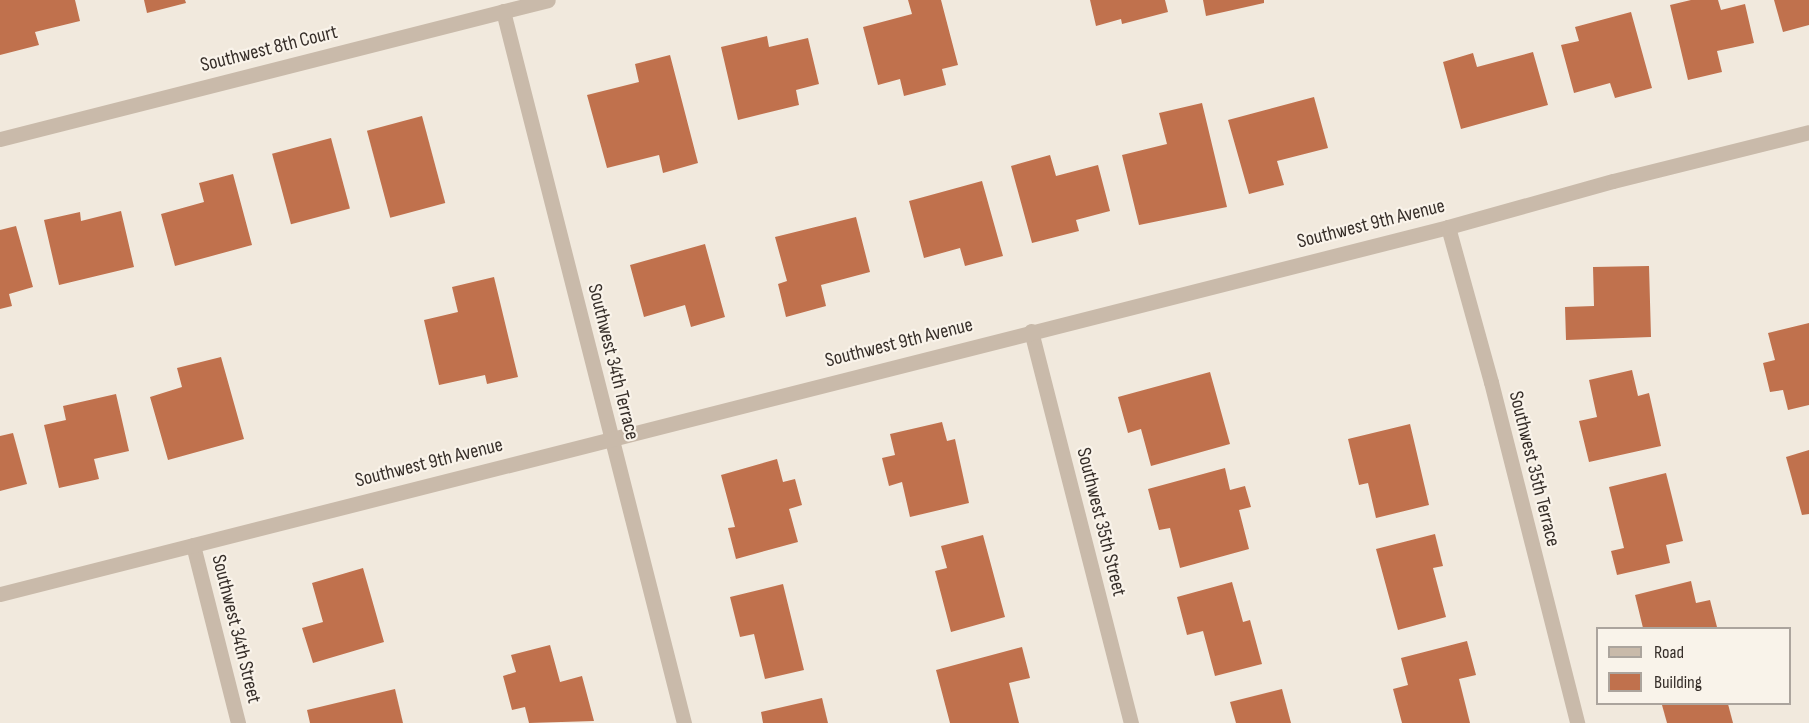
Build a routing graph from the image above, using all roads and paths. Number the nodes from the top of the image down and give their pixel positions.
1 (548, 0) edge
2 (503, 11) junction
3 (1809, 132) edge
4 (0, 139) edge
5 (1448, 227) junction
6 (1031, 331) junction
7 (611, 438) junction
8 (193, 545) junction
9 (0, 594) edge
10 (238, 723) edge
11 (684, 723) edge
12 (1131, 723) edge
13 (1577, 723) edge

1 - 2 street, Southwest 8th Court
2 - 4 street, Southwest 8th Court
2 - 7 street, Southwest 34th Terrace
3 - 5 street, Southwest 9th Avenue
5 - 6 street, Southwest 9th Avenue
5 - 13 street, Southwest 35th Terrace
6 - 7 street, Southwest 9th Avenue
6 - 12 street, Southwest 35th Street
7 - 8 street, Southwest 9th Avenue
7 - 11 street, Southwest 34th Terrace
8 - 9 street, Southwest 9th Avenue
8 - 10 street, Southwest 34th Street

